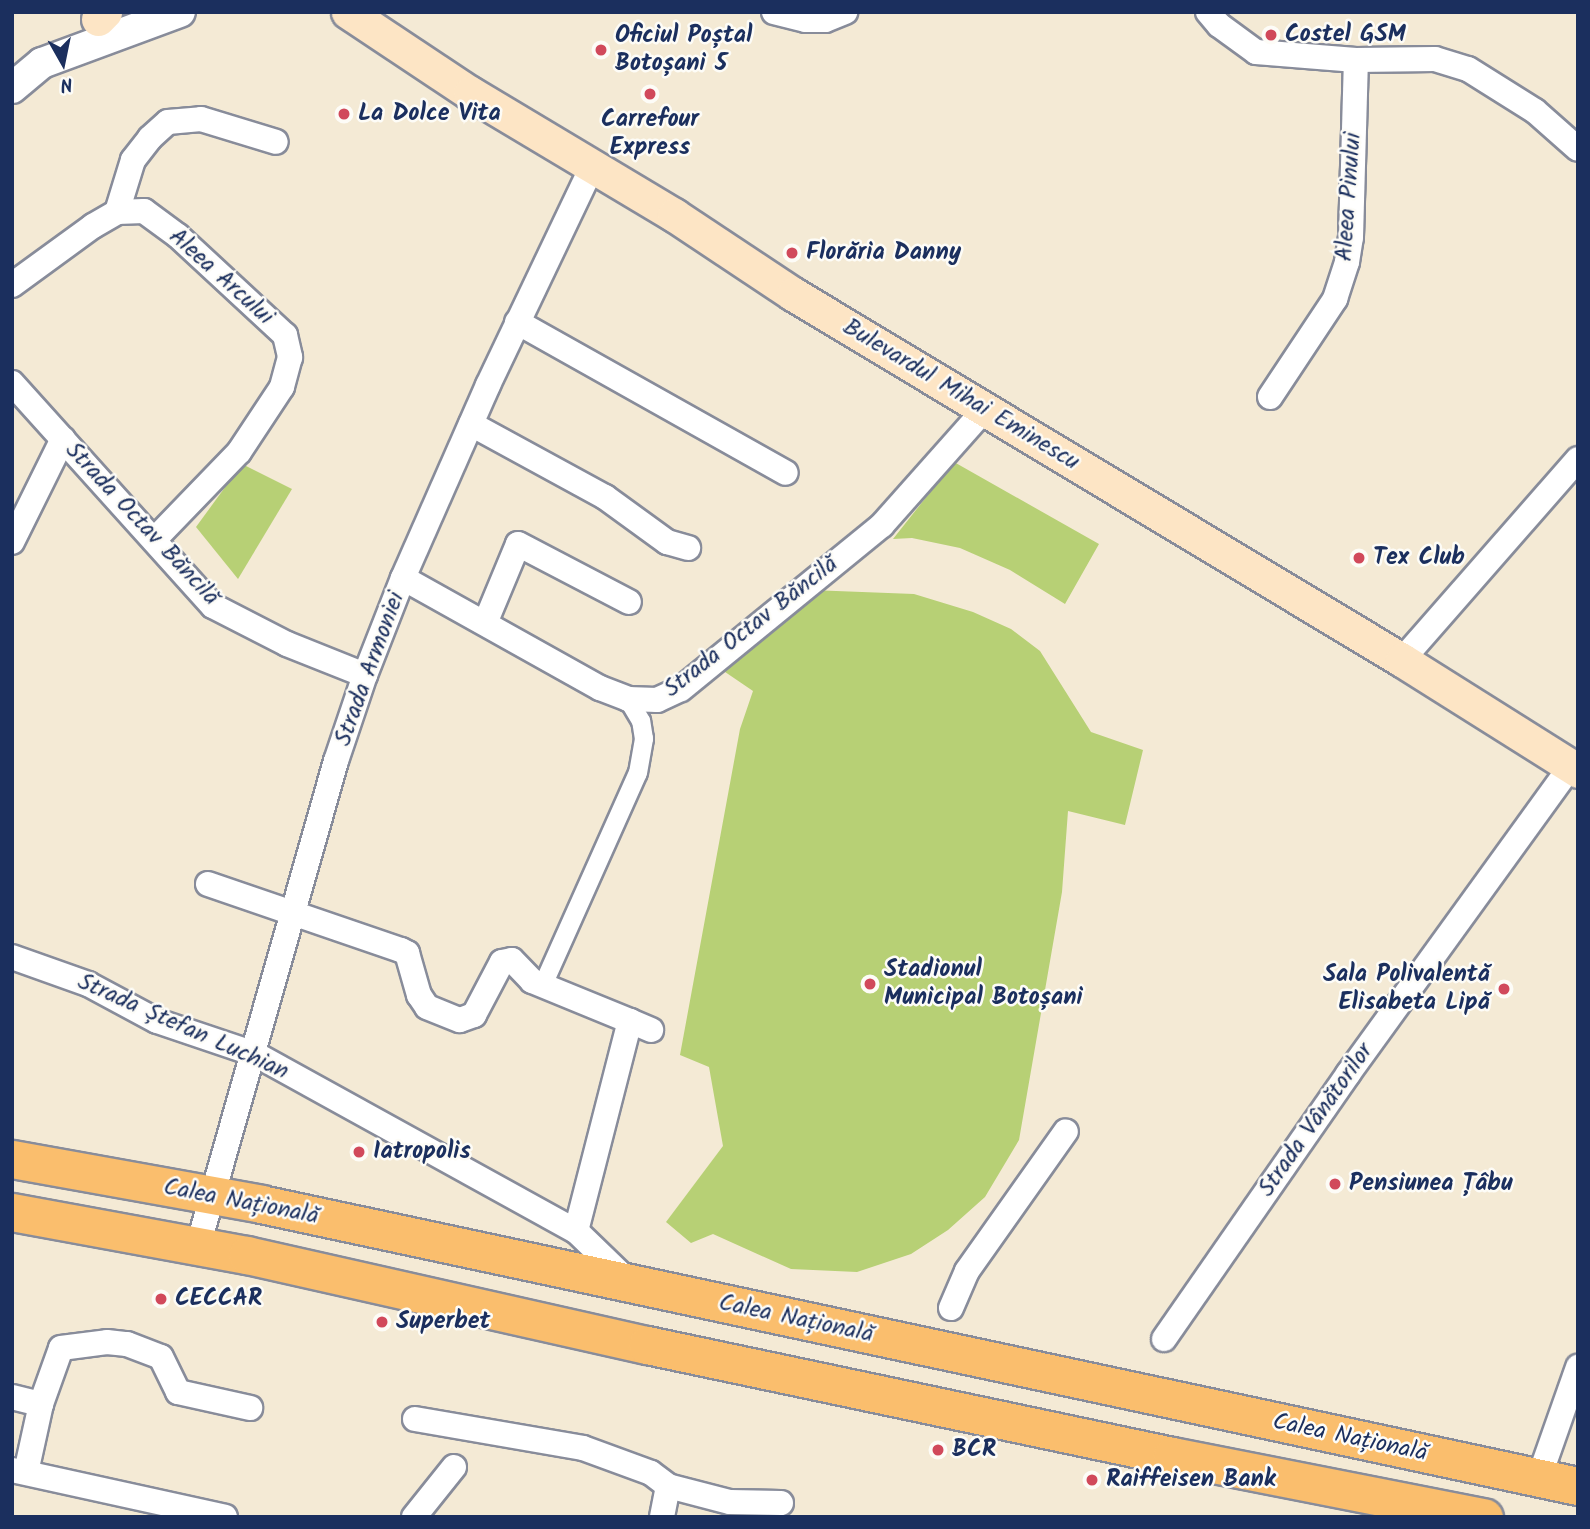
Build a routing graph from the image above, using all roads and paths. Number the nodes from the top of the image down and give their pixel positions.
1 (180, 12) edge
2 (774, 12) edge
3 (845, 12) edge
4 (1208, 12) edge
5 (106, 14) edge
6 (360, 15) edge
7 (1356, 60) junction
8 (42, 63) junction
9 (12, 88) edge
10 (276, 142) dead end
11 (1578, 149) edge
12 (592, 167) junction
13 (117, 212) junction
14 (12, 285) edge
15 (517, 322) junction
16 (12, 383) edge
17 (1270, 397) dead end
18 (984, 410) junction
19 (471, 424) junction
20 (63, 439) junction
21 (1578, 459) edge
22 (786, 474) dead end
23 (154, 540) junction
24 (12, 542) edge
25 (688, 548) dead end
26 (403, 578) junction
27 (629, 603) dead end
28 (486, 621) junction
29 (1402, 660) junction
30 (365, 675) junction
31 (628, 699) junction
32 (1574, 769) edge
33 (208, 884) dead end
34 (294, 915) junction
35 (12, 957) edge
36 (543, 985) junction
37 (255, 1054) junction
38 (1066, 1131) dead end
39 (12, 1159) edge
40 (211, 1195) junction
41 (12, 1212) edge
42 (576, 1231) junction
43 (198, 1246) junction
44 (632, 1284) junction
45 (951, 1308) dead end
46 (1164, 1339) dead end
47 (1578, 1367) edge
48 (12, 1397) edge
49 (41, 1404) junction
50 (250, 1408) dead end
51 (415, 1419) dead end
52 (454, 1467) dead end
53 (19, 1471) edge
54 (1539, 1478) junction
55 (668, 1486) junction
56 (1578, 1486) edge
57 (781, 1503) dead end
58 (1391, 1507) edge
59 (727, 1509) edge
60 (225, 1517) edge
61 (414, 1517) edge
62 (662, 1517) edge
63 (1484, 1517) edge

1 - 8 street
2 - 3 street
4 - 7 street
5 - 8 street
6 - 12 main road, Bulevardul Mihai Eminescu
7 - 11 street
7 - 17 street, Aleea Pinului
8 - 9 street
10 - 13 street
12 - 15 street, Strada Armoniei
12 - 18 main road, Bulevardul Mihai Eminescu
13 - 14 street
13 - 23 street, Aleea Arcului
15 - 19 street, Strada Armoniei
15 - 22 street
16 - 20 street, Strada Octav Băncilă
18 - 29 main road, Bulevardul Mihai Eminescu
18 - 31 street, Strada Octav Băncilă
19 - 25 street
19 - 26 street, Strada Armoniei
20 - 23 street, Strada Octav Băncilă
20 - 24 street
21 - 29 street
23 - 30 street, Strada Octav Băncilă
26 - 28 street, Strada Octav Băncilă
26 - 30 street, Strada Armoniei
27 - 28 street
28 - 31 street, Strada Octav Băncilă
29 - 32 main road, Bulevardul Mihai Eminescu
30 - 34 street, Strada Armoniei
31 - 36 street
32 - 46 street, Strada Vânătorilor
33 - 34 street
34 - 36 street
34 - 37 street, Strada Armoniei
35 - 37 street, Strada Ștefan Luchian
36 - 42 street
37 - 40 street, Strada Armoniei
37 - 42 street, Strada Ștefan Luchian
38 - 45 street
39 - 40 main road, Calea Națională
40 - 43 street, Strada Armoniei
40 - 44 main road, Calea Națională
41 - 43 main road, Calea Națională
42 - 44 street, Strada Ștefan Luchian
43 - 58 main road, Calea Națională
44 - 54 main road, Calea Națională
47 - 54 street
48 - 49 street
49 - 50 street
49 - 53 street
51 - 55 street
52 - 61 street
53 - 60 street
54 - 56 main road, Calea Națională
55 - 59 street
55 - 62 street
57 - 59 street
58 - 63 main road, Calea Națională

